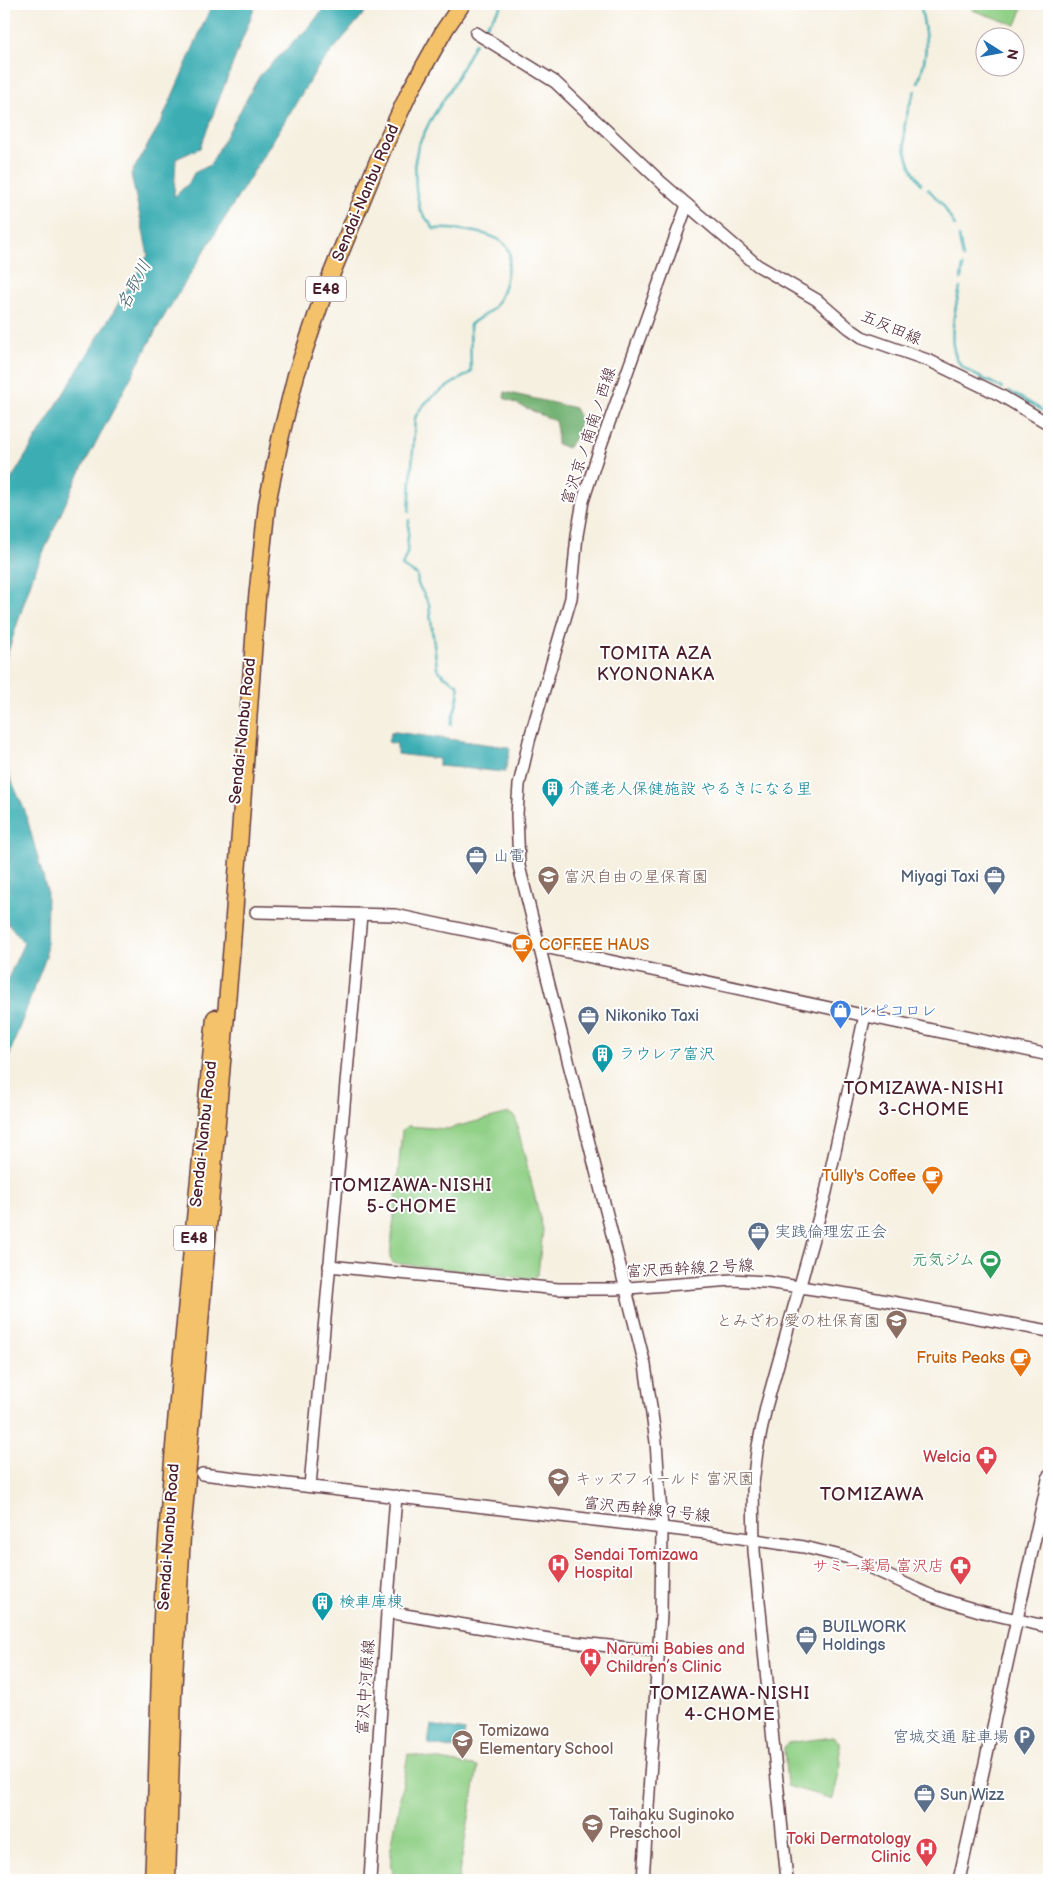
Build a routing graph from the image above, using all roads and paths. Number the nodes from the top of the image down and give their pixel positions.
1 (462, 4) edge
2 (476, 33) dead end
3 (687, 205) junction
4 (1049, 424) edge
5 (257, 598) junction
6 (256, 912) dead end
7 (361, 915) junction
8 (540, 946) junction
9 (865, 1015) junction
10 (1049, 1055) edge
11 (329, 1266) junction
12 (800, 1286) junction
13 (627, 1288) junction
14 (1049, 1331) edge
15 (202, 1474) dead end
16 (1049, 1475) edge
17 (310, 1486) junction
18 (396, 1496) junction
19 (662, 1529) junction
20 (753, 1539) junction
21 (387, 1612) junction
22 (1018, 1620) junction
23 (1049, 1627) edge
24 (658, 1651) junction
25 (154, 1880) edge
26 (167, 1880) edge
27 (370, 1880) edge
28 (643, 1880) edge
29 (787, 1880) edge
30 (959, 1880) edge

1 - 5 highway, Sendai-Nanbu Road / E48
2 - 3 street, 五反田線
3 - 4 street, 五反田線
3 - 8 street, 富沢京ノ南南ノ西線
5 - 25 highway, Sendai-Nanbu Road / E48
5 - 26 highway, Sendai-Nanbu Road / E48
6 - 7 street
7 - 8 street
7 - 11 street
8 - 9 street
8 - 13 street, 富沢京ノ南南ノ西線
9 - 10 street
9 - 12 street
11 - 13 street, 富沢西幹線２号線
11 - 17 street
12 - 13 street, 富沢西幹線２号線
12 - 14 street, 富沢西幹線２号線
12 - 20 street
13 - 19 street, 富沢京ノ南南ノ西線
15 - 17 street, 富沢西幹線９号線
16 - 22 street
17 - 18 street, 富沢西幹線９号線
18 - 19 street, 富沢西幹線９号線
18 - 21 street, 富沢中河原線
19 - 20 street, 富沢西幹線９号線
19 - 24 street, 富沢京ノ南南ノ西線
20 - 22 street, 富沢西幹線９号線
20 - 29 street
21 - 24 street
21 - 27 street, 富沢中河原線
22 - 23 street, 富沢西幹線９号線
22 - 30 street
24 - 28 street, 富沢京ノ南南ノ西線

